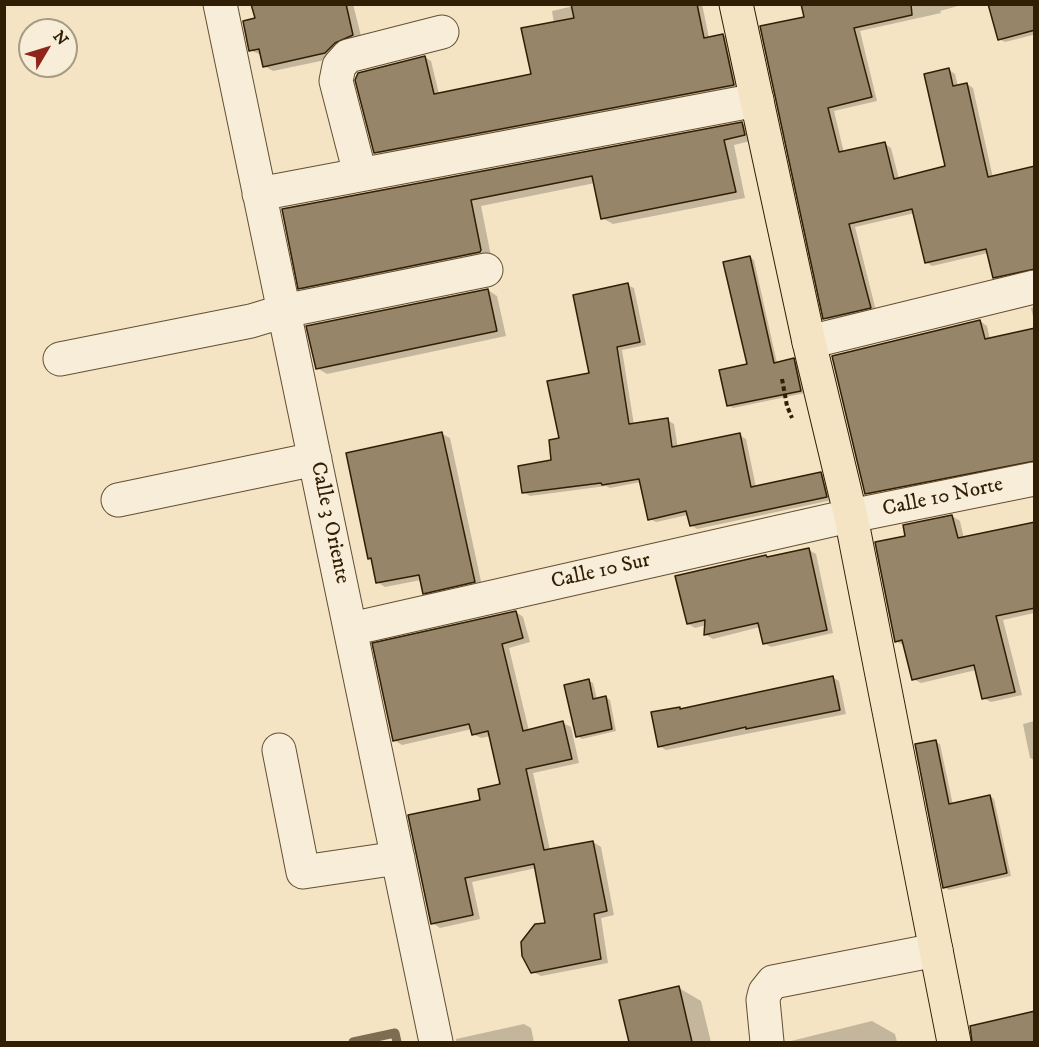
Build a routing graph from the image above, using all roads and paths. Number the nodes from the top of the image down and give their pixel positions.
1 (220, 4) edge
2 (736, 4) edge
3 (442, 32) dead end
4 (757, 100) junction
5 (360, 174) junction
6 (259, 194) junction
7 (486, 270) dead end
8 (1035, 287) edge
9 (284, 311) junction
10 (809, 342) junction
11 (60, 359) dead end
12 (315, 459) junction
13 (1035, 479) edge
14 (118, 500) dead end
15 (851, 517) junction
16 (351, 629) junction
17 (279, 750) dead end
18 (398, 858) junction
19 (936, 950) junction
20 (436, 1042) edge
21 (767, 1042) edge
22 (954, 1042) edge

1 - 6 street, Calle 3 Oriente
2 - 4 main road
3 - 5 street
4 - 5 street
4 - 10 main road
5 - 6 street
6 - 9 street, Calle 3 Oriente
7 - 9 street
8 - 10 street
9 - 11 street
9 - 12 street, Calle 3 Oriente
10 - 15 main road
12 - 14 street
12 - 16 street, Calle 3 Oriente
13 - 15 street, Calle 10 Norte
15 - 16 street, Calle 10 Sur
15 - 19 main road
16 - 18 street, Calle 3 Oriente
17 - 18 street
18 - 20 street, Calle 3 Oriente
19 - 21 street
19 - 22 main road

